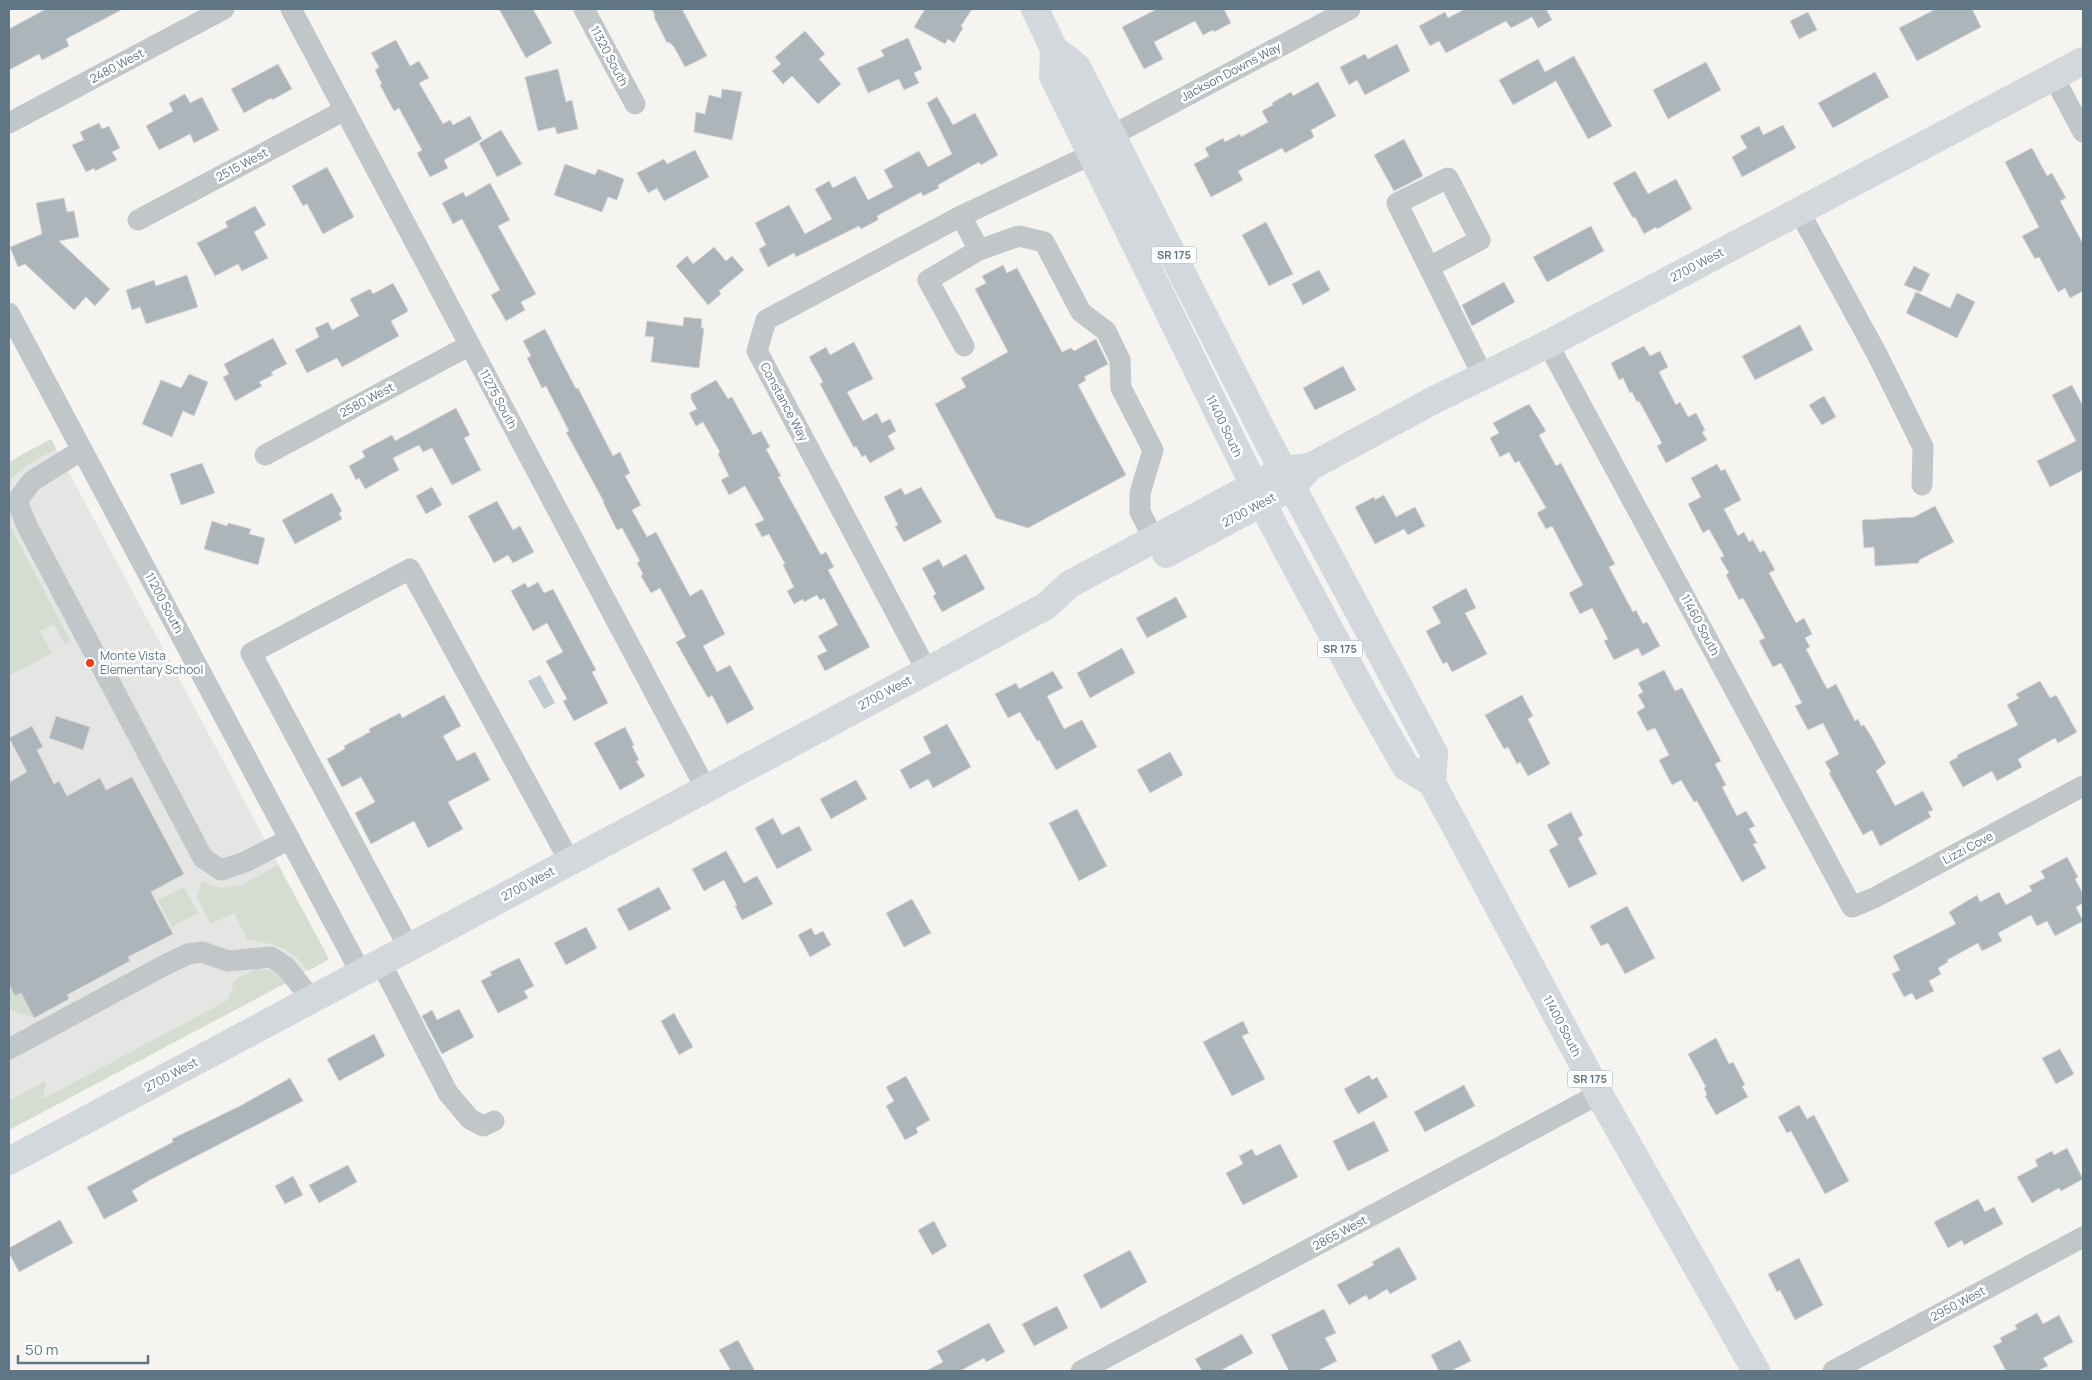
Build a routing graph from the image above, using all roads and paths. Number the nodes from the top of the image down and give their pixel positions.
1 (224, 9) edge
2 (291, 9) edge
3 (584, 9) edge
4 (1035, 9) edge
5 (1350, 9) edge
6 (1054, 49) junction
7 (2083, 61) edge
8 (2053, 76) junction
9 (635, 104) dead end
10 (345, 110) junction
11 (9, 123) edge
12 (2083, 132) edge
13 (1113, 135) junction
14 (1090, 155) junction
15 (1799, 211) junction
16 (961, 216) junction
17 (138, 220) dead end
18 (979, 250) junction
19 (1429, 266) dead end
20 (9, 314) edge
21 (1548, 344) junction
22 (470, 345) junction
23 (964, 346) dead end
24 (1484, 377) junction
25 (82, 450) junction
26 (265, 455) dead end
27 (1295, 474) junction
28 (1922, 485) dead end
29 (1257, 494) junction
30 (1154, 539) junction
31 (1046, 606) junction
32 (927, 671) junction
33 (1432, 783) junction
34 (2083, 786) edge
35 (706, 789) junction
36 (290, 839) junction
37 (570, 862) junction
38 (1852, 906) joint
39 (409, 948) junction
40 (371, 968) junction
41 (312, 1000) junction
42 (9, 1049) edge
43 (1598, 1094) junction
44 (494, 1121) dead end
45 (9, 1161) edge
46 (2083, 1238) edge
47 (1080, 1371) edge
48 (1756, 1371) edge
49 (1833, 1371) edge

1 - 11 street, 2480 West
2 - 10 street, 11275 South
3 - 9 street, 11320 South
4 - 6 main road, 11400 South / SR 175
5 - 13 street, Jackson Downs Way
6 - 13 main road, 11400 South / SR 175
6 - 14 main road, 11400 South / SR 175
7 - 8 main road, 2700 West
8 - 12 street
8 - 15 main road, 2700 West
10 - 17 street, 2515 West
10 - 22 street, 11275 South
13 - 27 main road, 11400 South / SR 175
14 - 16 street, Constance Way
14 - 29 main road, 11400 South / SR 175
15 - 21 main road, 2700 West
15 - 28 street
16 - 18 street
16 - 32 street, Constance Way
18 - 23 street
18 - 30 street
19 - 24 street
20 - 25 street, 11200 South
21 - 24 main road, 2700 West
21 - 38 street, 11460 South
22 - 26 street, 2580 West
22 - 35 street, 11275 South
24 - 27 main road, 2700 West
25 - 36 street, 11200 South
25 - 36 street
27 - 29 main road, 2700 West
27 - 33 main road, 11400 South / SR 175
29 - 30 main road, 2700 West
29 - 31 main road, 2700 West
29 - 33 main road, 11400 South / SR 175
30 - 31 main road, 2700 West
31 - 32 main road, 2700 West
32 - 35 main road, 2700 West
33 - 43 main road, 11400 South / SR 175
34 - 38 street, Lizzi Cove
35 - 37 main road, 2700 West
36 - 40 street, 11200 South
37 - 39 main road, 2700 West
37 - 39 street
39 - 40 main road, 2700 West
40 - 41 main road, 2700 West
40 - 44 street, 11200 South
41 - 42 street
41 - 45 main road, 2700 West
43 - 47 street, 2865 West
43 - 48 main road, 11400 South / SR 175
46 - 49 street, 2950 West

